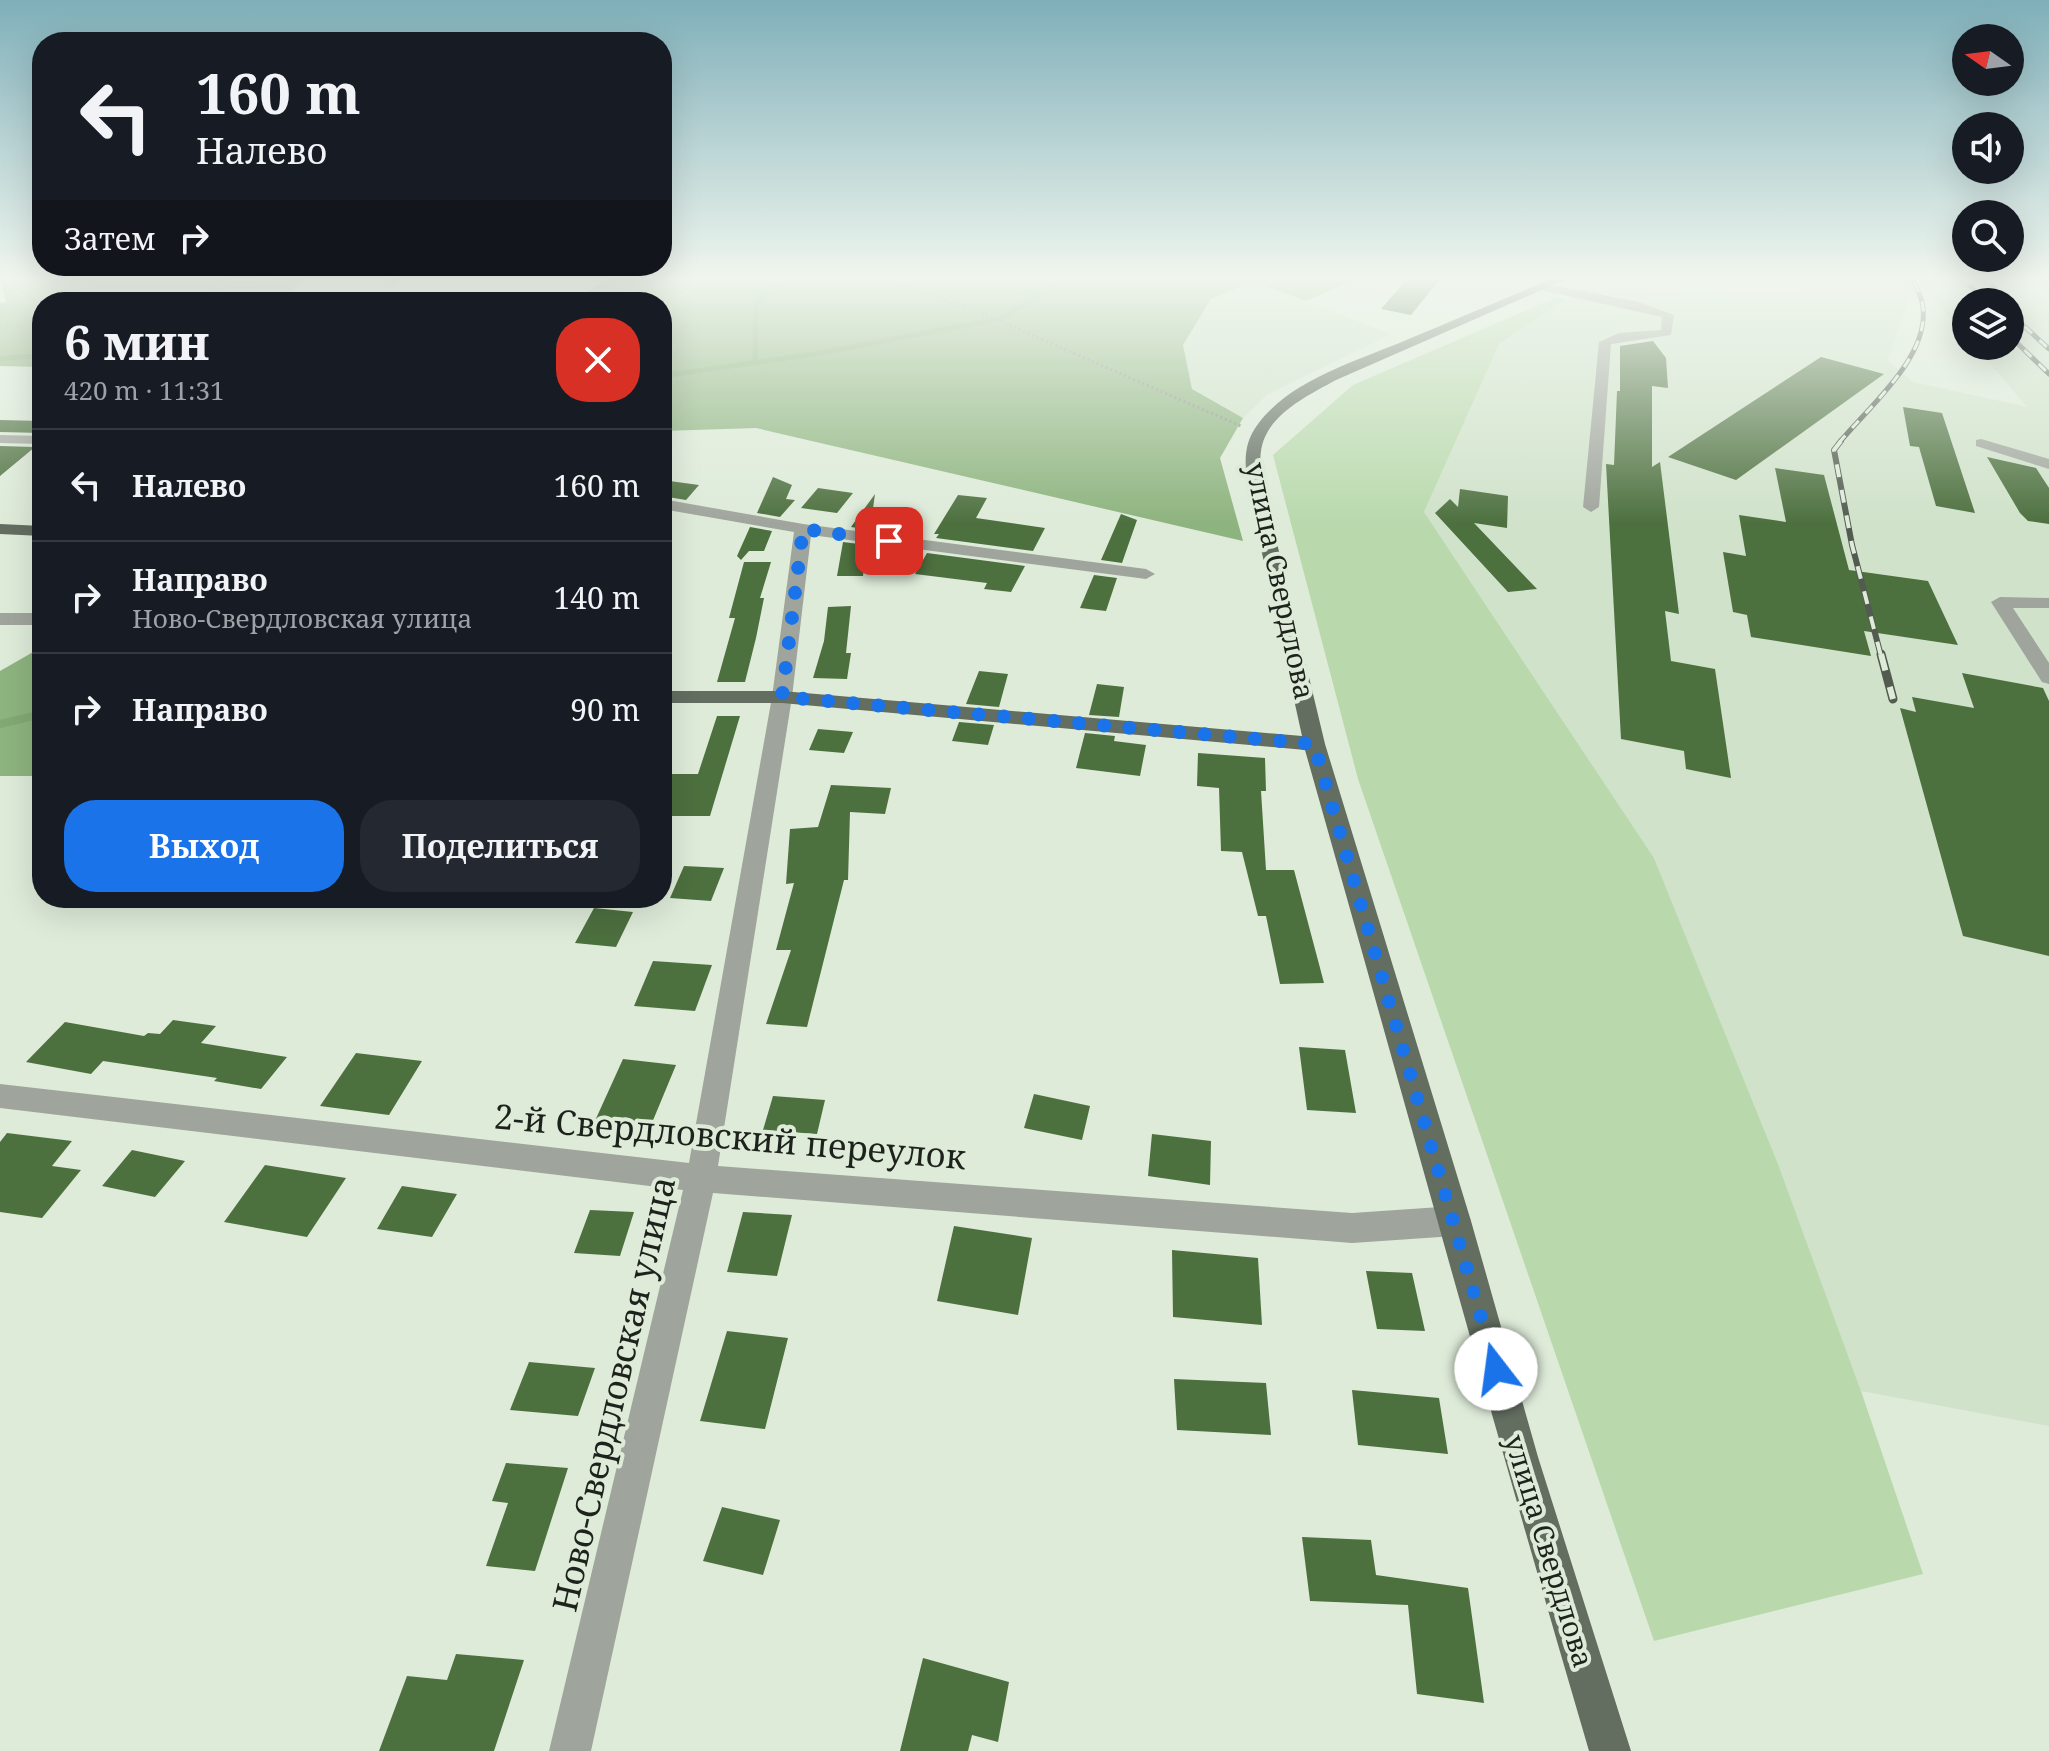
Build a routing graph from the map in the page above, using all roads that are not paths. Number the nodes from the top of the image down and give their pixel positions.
1 (1373, 360) edge
2 (1603, 360) edge
3 (0, 439) edge
4 (32, 440) edge
5 (1981, 443) dead end
6 (2049, 464) edge
7 (672, 506) edge
8 (1591, 507) dead end
9 (0, 529) edge
10 (803, 529) junction
11 (32, 531) edge
12 (1146, 574) dead end
13 (2049, 603) edge
14 (0, 619) edge
15 (32, 619) edge
16 (2049, 678) edge
17 (672, 697) edge
18 (782, 697) junction
19 (1314, 744) junction
20 (0, 1096) edge
21 (701, 1178) junction
22 (1455, 1221) junction
23 (570, 1751) edge
24 (1610, 1751) edge

1 - 19 main road, улица Свердлова
2 - 8 street
3 - 4 street
5 - 6 street
7 - 10 street
9 - 11 main road
10 - 12 street
10 - 18 street, Ново-Свердловская улица
13 - 16 street
14 - 15 street
17 - 18 main road
18 - 19 main road
18 - 21 street, Ново-Свердловская улица
19 - 22 main road, улица Свердлова
20 - 21 street, 2-й Свердловский переулок
21 - 22 street, 2-й Свердловский переулок
21 - 23 street, Ново-Свердловская улица
22 - 24 main road, улица Свердлова

